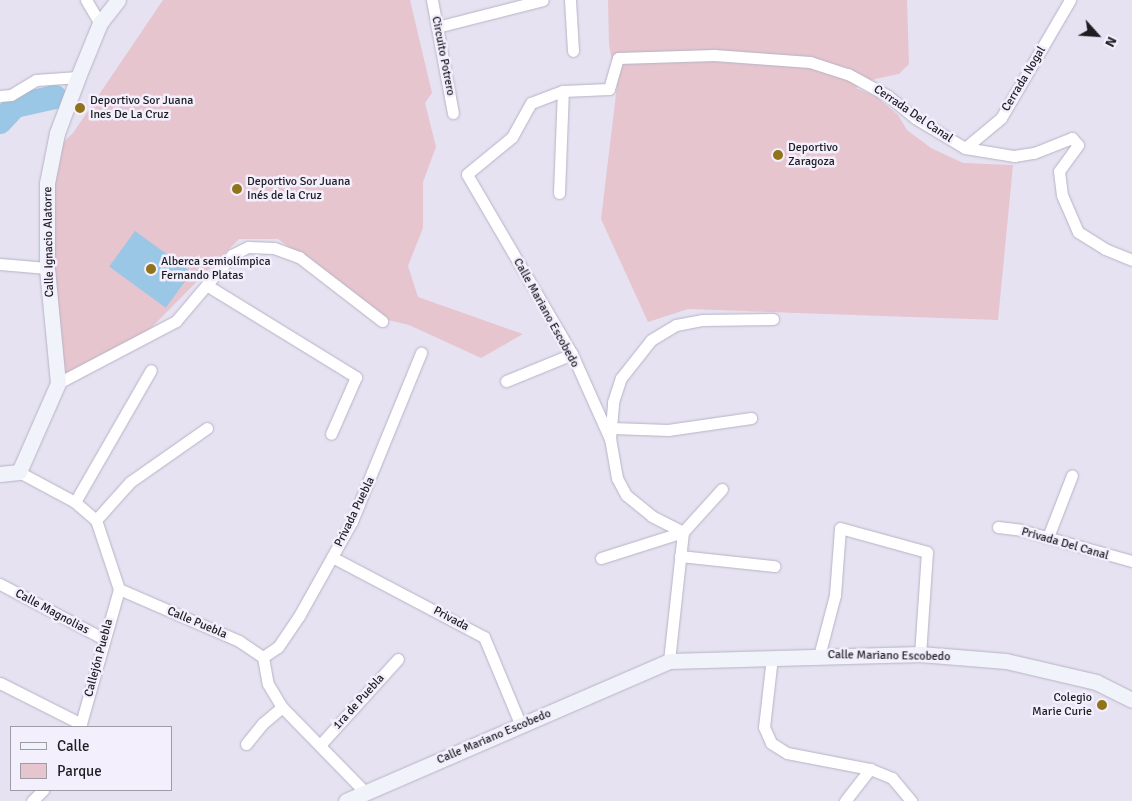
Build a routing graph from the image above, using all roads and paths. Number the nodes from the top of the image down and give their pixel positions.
1 (86, 0) edge
2 (118, 0) edge
3 (432, 0) edge
4 (543, 0) edge
5 (570, 0) edge
6 (1070, 0) edge
7 (100, 23) junction
8 (437, 27) junction
9 (573, 51) dead end
10 (78, 77) junction
11 (609, 89) joint
12 (563, 91) junction
13 (0, 96) edge
14 (454, 113) dead end
15 (965, 148) junction
16 (559, 194) dead end
17 (1132, 260) edge
18 (0, 264) edge
19 (47, 268) junction
20 (208, 286) junction
21 (773, 319) dead end
22 (382, 320) dead end
23 (421, 353) dead end
24 (572, 354) junction
25 (151, 370) dead end
26 (506, 381) dead end
27 (58, 383) junction
28 (750, 418) dead end
29 (207, 428) dead end
30 (611, 433) junction
31 (331, 434) dead end
32 (19, 472) junction
33 (0, 474) edge
34 (1072, 475) dead end
35 (722, 489) dead end
36 (75, 502) junction
37 (96, 520) junction
38 (998, 527) dead end
39 (683, 532) junction
40 (1048, 537) junction
41 (680, 556) junction
42 (332, 558) junction
43 (601, 558) dead end
44 (1132, 561) edge
45 (774, 566) dead end
46 (0, 584) edge
47 (118, 589) junction
48 (104, 639) junction
49 (920, 654) junction
50 (819, 656) junction
51 (263, 657) junction
52 (772, 657) junction
53 (398, 659) dead end
54 (669, 661) junction
55 (0, 683) edge
56 (1130, 695) edge
57 (282, 707) junction
58 (80, 726) edge
59 (521, 726) junction
60 (246, 744) dead end
61 (320, 745) junction
62 (870, 769) junction
63 (42, 791) edge
64 (366, 793) junction
65 (32, 801) edge
66 (346, 801) edge
67 (845, 801) edge
68 (912, 801) edge

1 - 7 street
2 - 7 street, Calle Ignacio Alatorre
3 - 8 street, Circuito Potrero
4 - 8 street
5 - 9 street
6 - 15 street, Cerrada Nogal
7 - 10 street, Calle Ignacio Alatorre
8 - 14 street, Circuito Potrero
10 - 13 street
10 - 19 street, Calle Ignacio Alatorre
11 - 12 street, Calle Mariano Escobedo
11 - 15 street, Cerrada Del Canal
12 - 16 street
12 - 24 street, Calle Mariano Escobedo
15 - 17 street, Cerrada Del Canal
18 - 19 street
19 - 27 street, Calle Ignacio Alatorre
20 - 22 street
20 - 27 street
20 - 31 street
21 - 30 street
23 - 42 street, Privada Puebla
24 - 26 street
24 - 30 street, Calle Mariano Escobedo
25 - 36 street
27 - 32 street, Calle Ignacio Alatorre
28 - 30 street
29 - 37 street
30 - 39 street, Calle Mariano Escobedo
32 - 33 street
32 - 36 street
34 - 40 street
35 - 39 street
36 - 37 street
37 - 47 street
38 - 40 street, Privada Del Canal
39 - 41 street
39 - 43 street
40 - 44 street, Privada Del Canal
41 - 45 street
41 - 54 street
42 - 51 street, Privada Puebla
42 - 59 street, Privada
46 - 48 street, Calle Magnolias
47 - 48 street, Callejón Puebla
47 - 51 street, Calle Puebla
48 - 58 street, Callejón Puebla
49 - 50 street, Calle Mariano Escobedo
49 - 50 street
49 - 56 street, Calle Mariano Escobedo
50 - 52 street, Calle Mariano Escobedo
51 - 57 street
52 - 54 street, Calle Mariano Escobedo
52 - 62 street
53 - 61 street, 1ra de Puebla
54 - 59 street, Calle Mariano Escobedo
55 - 58 street
57 - 60 street
57 - 61 street
59 - 64 street, Calle Mariano Escobedo
61 - 64 street
62 - 67 street
62 - 68 street
63 - 65 street
64 - 66 street, Calle Mariano Escobedo

